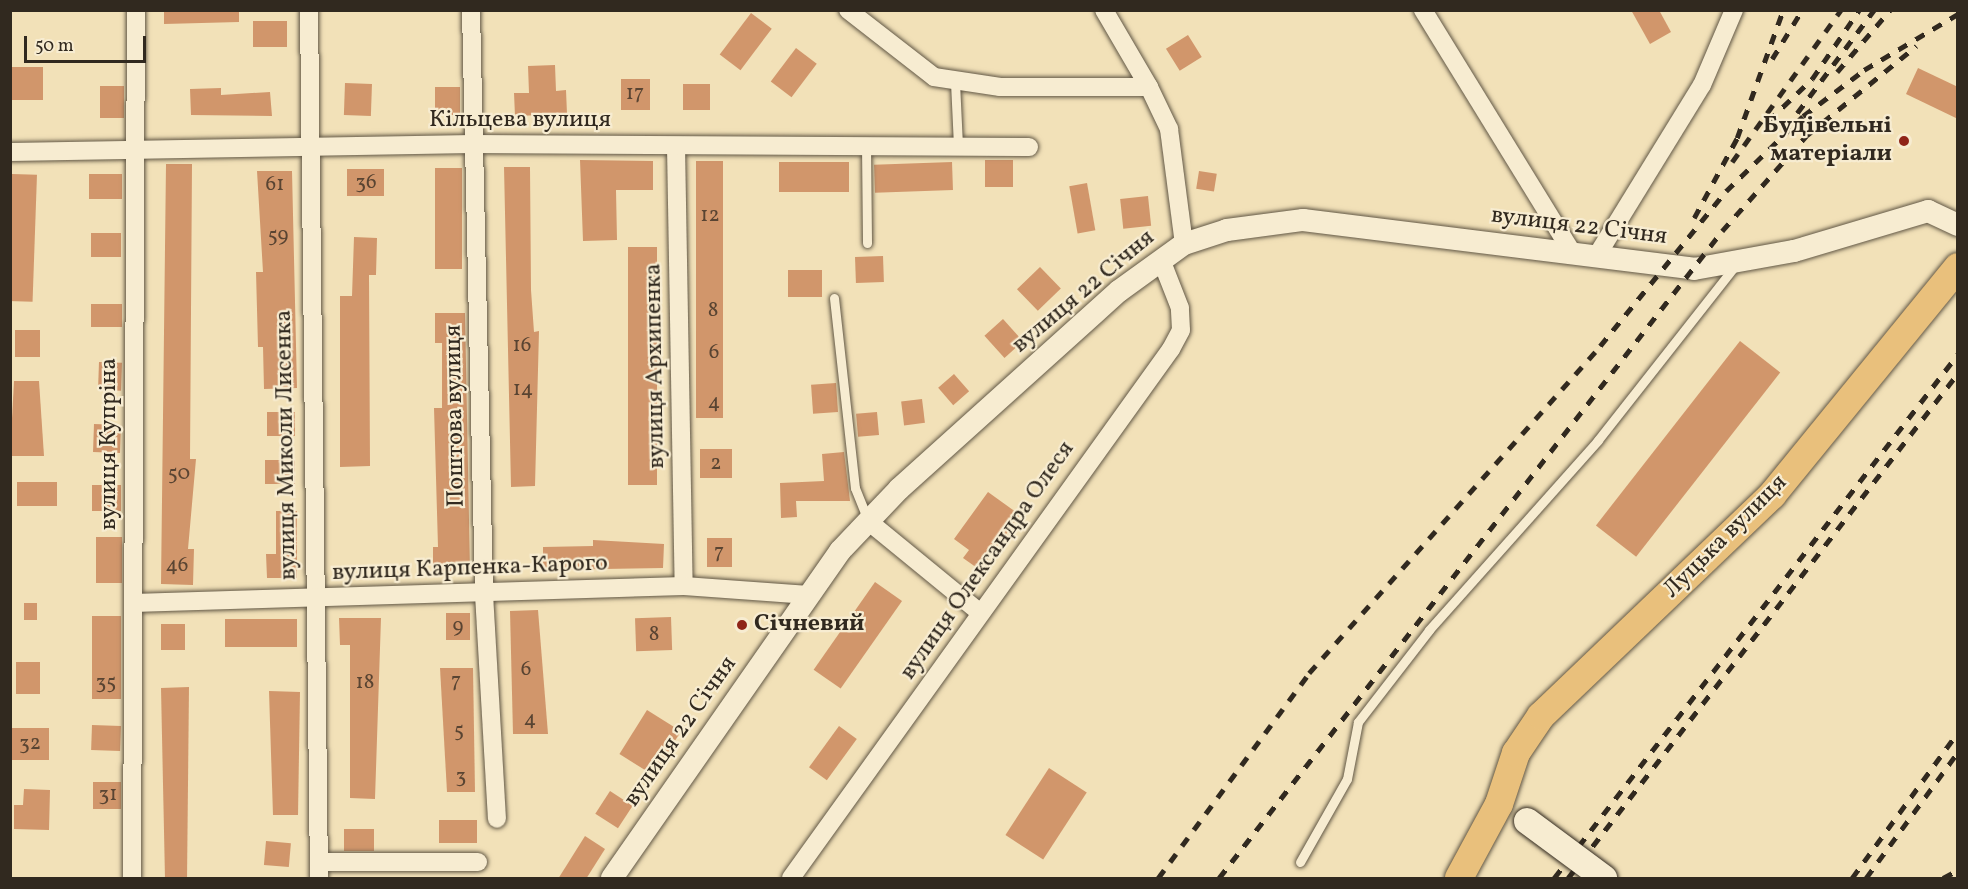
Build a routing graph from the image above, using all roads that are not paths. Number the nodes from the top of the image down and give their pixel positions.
1 (136, 10) edge
2 (309, 10) edge
3 (471, 10) edge
4 (848, 10) edge
5 (1104, 10) edge
6 (1423, 10) edge
7 (1734, 10) edge
8 (955, 82) junction
9 (1149, 87) junction
10 (473, 144) junction
11 (308, 145) junction
12 (866, 145) junction
13 (676, 146) junction
14 (958, 146) junction
15 (1029, 147) dead end
16 (135, 148) junction
17 (10, 152) edge
18 (1958, 225) edge
19 (867, 243) dead end
20 (1184, 244) junction
21 (1573, 254) junction
22 (1596, 257) junction
23 (1161, 262) junction
24 (1739, 262) junction
25 (1958, 267) edge
26 (834, 298) dead end
27 (868, 521) junction
28 (684, 586) junction
29 (484, 594) junction
30 (809, 595) junction
31 (313, 598) junction
32 (133, 603) junction
33 (979, 612) junction
34 (497, 819) dead end
35 (1527, 821) dead end
36 (478, 862) dead end
37 (1300, 862) dead end
38 (319, 870) edge
39 (132, 879) edge
40 (612, 879) edge
41 (791, 879) edge
42 (1459, 879) edge
43 (1604, 879) edge

1 - 16 street, вулиця Купріна
2 - 11 street, вулиця Миколи Лисенка
3 - 10 street, Поштова вулиця
4 - 8 street
5 - 9 street
6 - 21 street
7 - 22 street
8 - 9 street
8 - 14 lane
9 - 20 street
10 - 11 street, Кільцева вулиця
10 - 13 street, Кільцева вулиця
10 - 29 street, Поштова вулиця
11 - 16 street, Кільцева вулиця
11 - 31 street, вулиця Миколи Лисенка
12 - 13 street, Кільцева вулиця
12 - 14 street, Кільцева вулиця
12 - 19 lane
13 - 28 street, вулиця Архипенка
14 - 15 street, Кільцева вулиця
16 - 17 street, Кільцева вулиця
16 - 32 street, вулиця Купріна
18 - 24 street, вулиця 22 Січня
20 - 21 street, вулиця 22 Січня
20 - 23 street, вулиця 22 Січня
21 - 22 street, вулиця 22 Січня
22 - 24 street, вулиця 22 Січня
23 - 27 street, вулиця 22 Січня
23 - 33 street, вулиця Олександра Олеся
24 - 37 lane
25 - 42 highway, Луцька вулиця
26 - 27 lane
27 - 30 street, вулиця 22 Січня
27 - 33 street
28 - 29 street, вулиця Карпенка-Карого
28 - 30 street, вулиця Карпенка-Карого
29 - 31 street, вулиця Карпенка-Карого
29 - 34 street, Поштова вулиця
30 - 40 street, вулиця 22 Січня
31 - 32 street, вулиця Карпенка-Карого
31 - 38 street, вулиця Миколи Лисенка
32 - 39 street, вулиця Купріна
33 - 41 street, вулиця Олександра Олеся
35 - 43 main road, bridge
36 - 38 street

